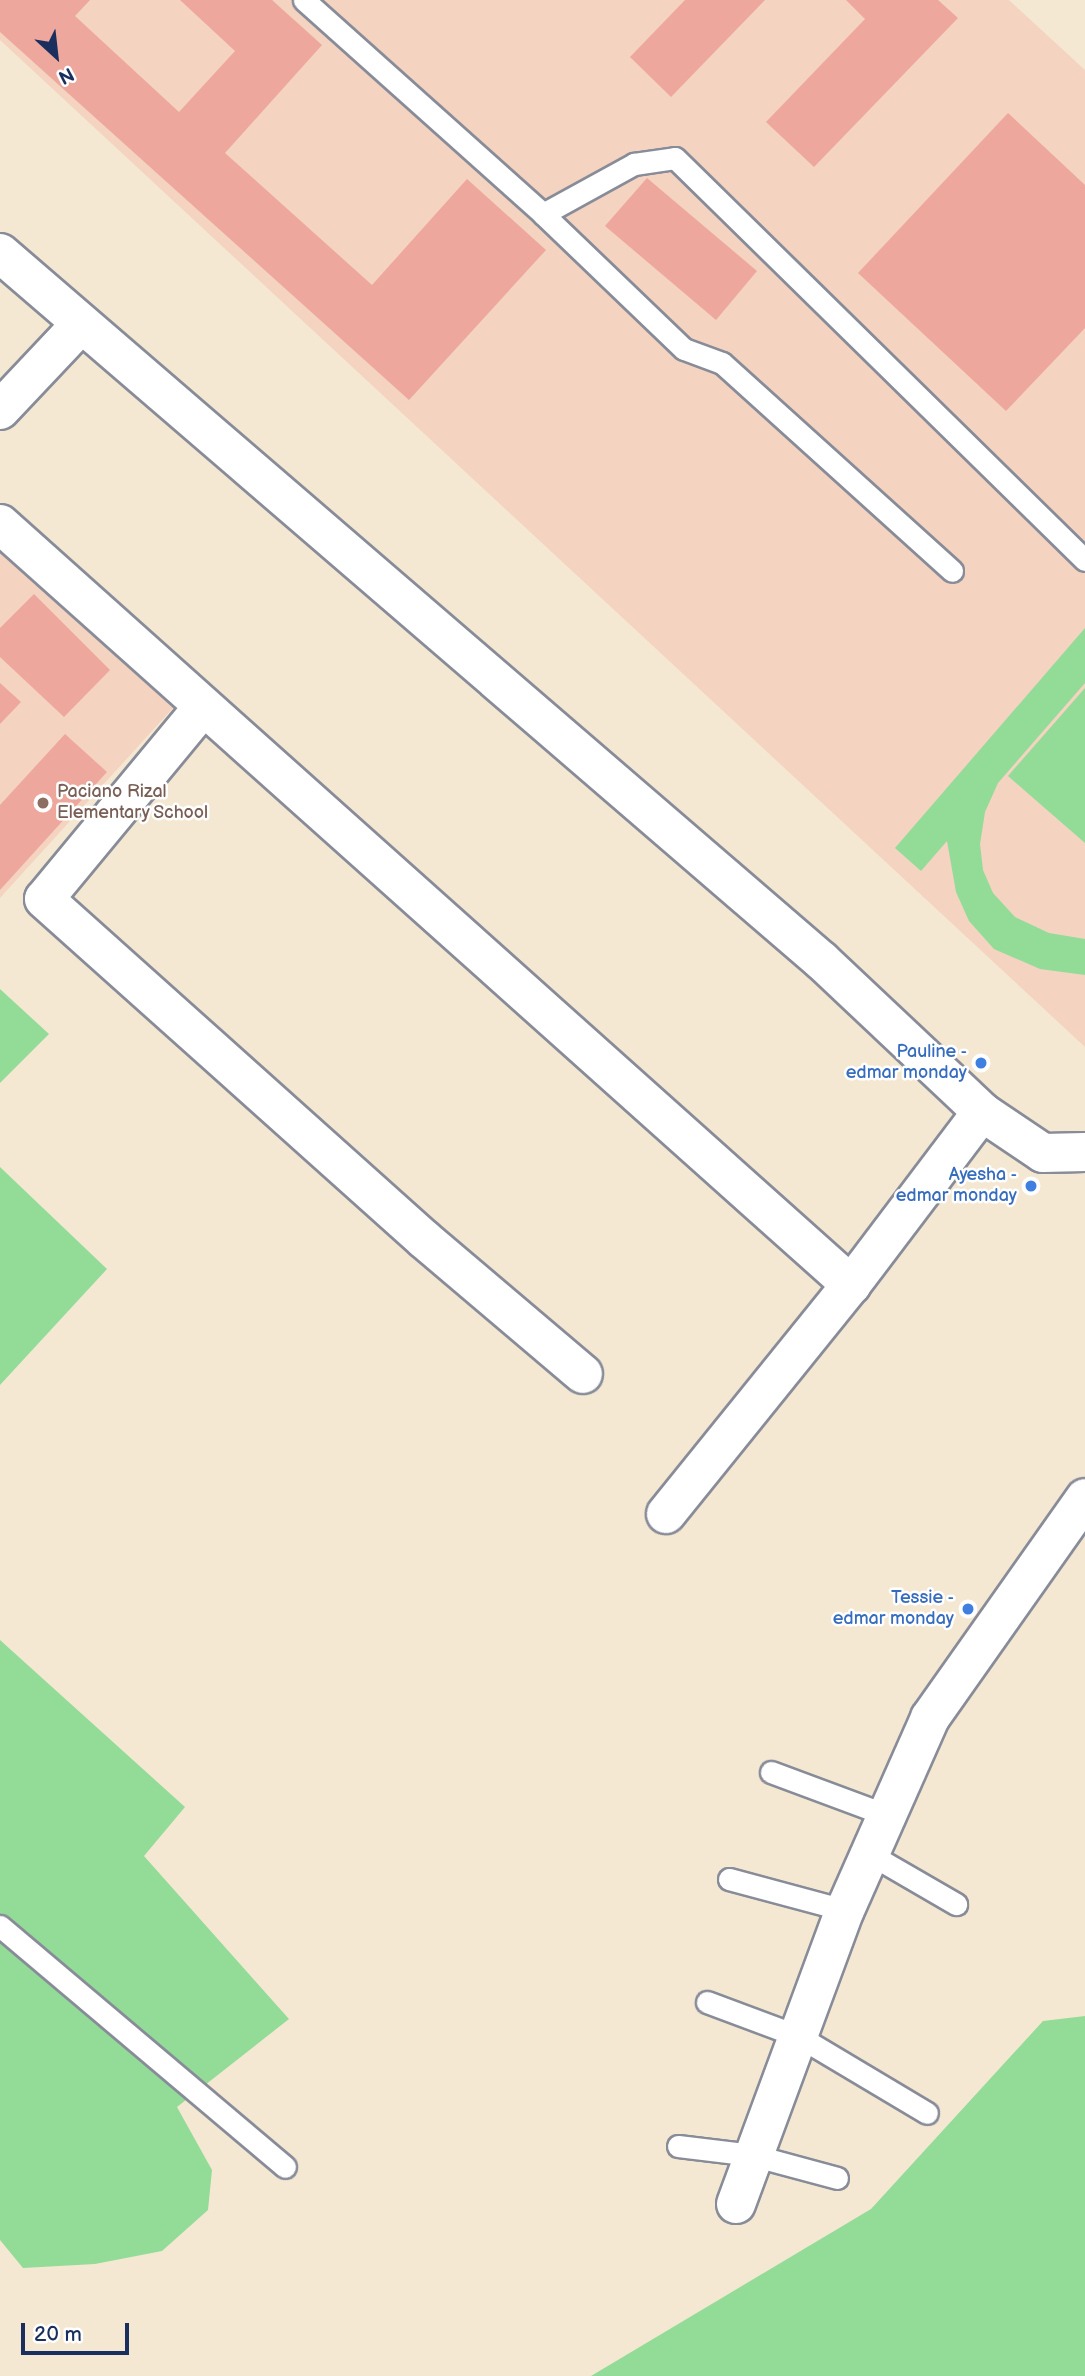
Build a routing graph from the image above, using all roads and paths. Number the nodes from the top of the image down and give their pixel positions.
1 (304, 0) edge
2 (542, 214) junction
3 (0, 253) edge
4 (80, 325) junction
5 (0, 410) edge
6 (0, 524) edge
7 (1085, 560) edge
8 (951, 571) dead end
9 (203, 707) junction
10 (982, 1112) junction
11 (1085, 1152) edge
12 (851, 1285) junction
13 (583, 1374) dead end
14 (1085, 1498) edge
15 (666, 1514) dead end
16 (771, 1772) dead end
17 (884, 1814) junction
18 (868, 1853) junction
19 (729, 1879) dead end
20 (956, 1904) dead end
21 (845, 1910) junction
22 (0, 1926) edge
23 (707, 2002) dead end
24 (798, 2036) junction
25 (927, 2113) dead end
26 (678, 2146) dead end
27 (752, 2155) junction
28 (285, 2167) dead end
29 (837, 2178) dead end
30 (736, 2204) dead end

1 - 2 lane
2 - 7 lane
2 - 8 lane
3 - 4 street
4 - 5 street
4 - 10 street
6 - 9 street
9 - 12 street
9 - 13 street
10 - 11 street
10 - 12 street
12 - 15 street
14 - 17 street
16 - 17 lane
17 - 18 street
18 - 20 lane
18 - 21 street
19 - 21 lane
21 - 24 street
22 - 28 lane
23 - 24 lane
24 - 25 lane
24 - 27 street
26 - 27 lane
27 - 29 lane
27 - 30 street

